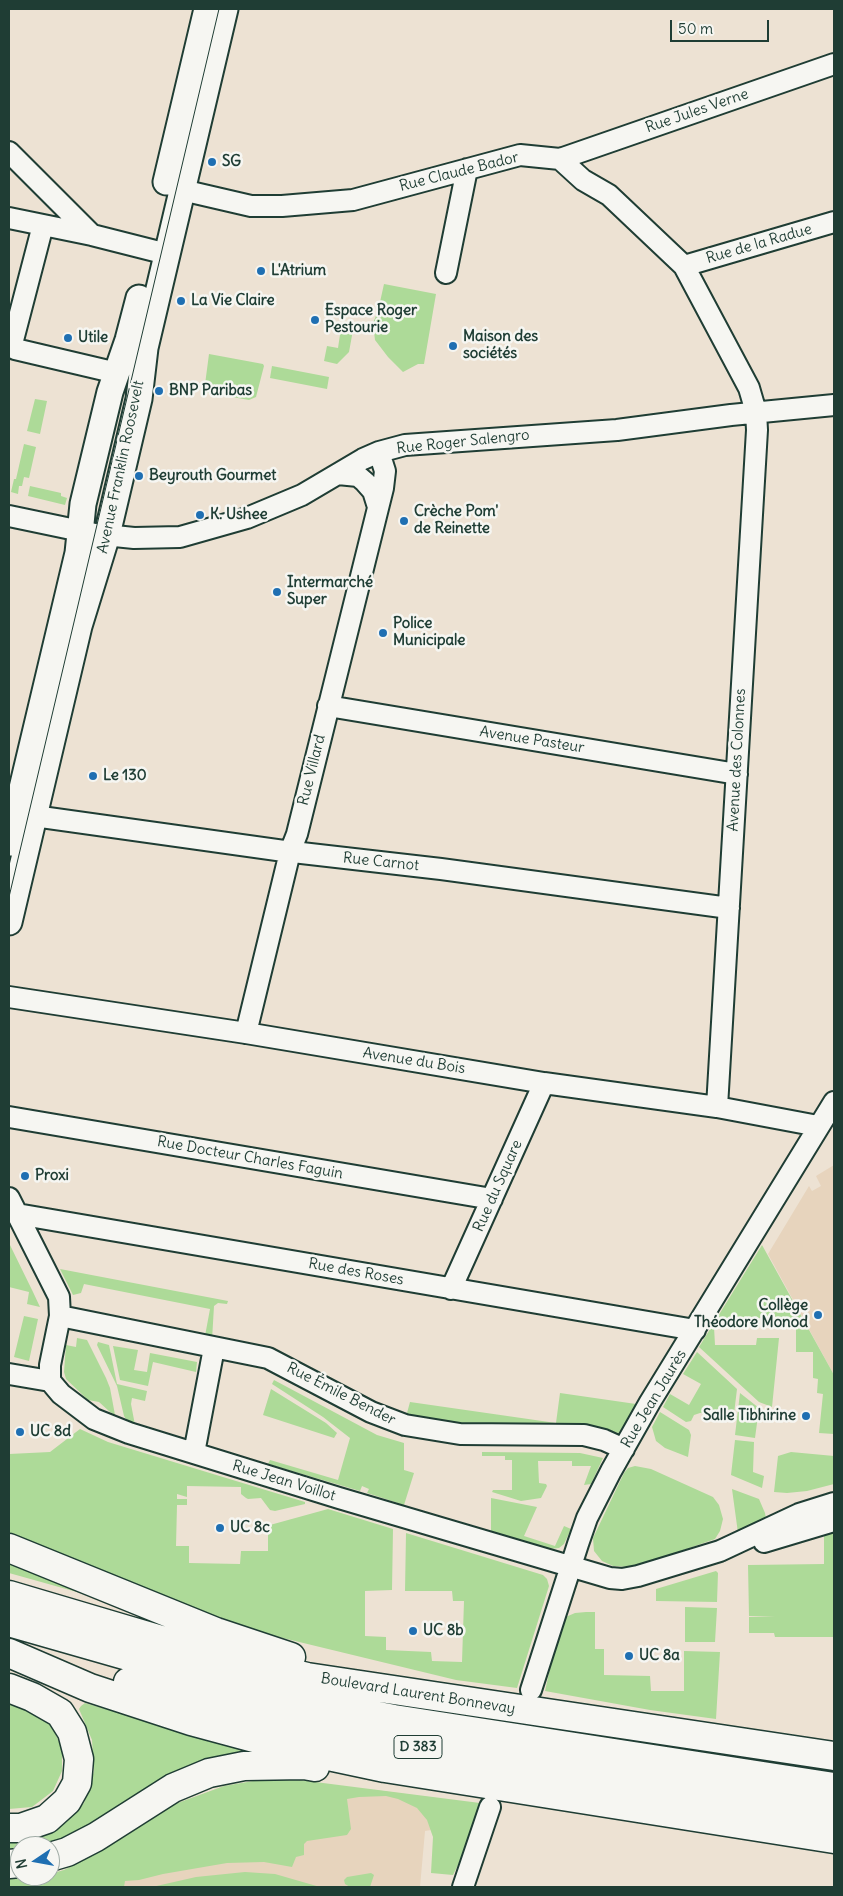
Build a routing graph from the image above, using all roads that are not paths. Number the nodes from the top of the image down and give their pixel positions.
1 (206, 9) edge
2 (225, 9) edge
3 (834, 64) edge
4 (9, 152) edge
5 (560, 159) junction
6 (467, 169) junction
7 (182, 190) junction
8 (9, 218) edge
9 (834, 222) edge
10 (43, 225) junction
11 (92, 235) junction
12 (158, 252) junction
13 (684, 266) junction
14 (446, 273) dead end
15 (117, 373) junction
16 (834, 405) edge
17 (756, 412) junction
18 (378, 452) junction
19 (338, 474) junction
20 (378, 507) junction
21 (9, 516) edge
22 (80, 530) junction
23 (107, 535) junction
24 (328, 706) junction
25 (737, 774) junction
26 (34, 816) junction
27 (9, 843) edge
28 (290, 852) junction
29 (729, 908) junction
30 (9, 922) edge
31 (9, 997) edge
32 (246, 1033) junction
33 (544, 1083) junction
34 (834, 1102) edge
35 (717, 1107) junction
36 (9, 1117) edge
37 (818, 1126) junction
38 (492, 1199) junction
39 (13, 1206) edge
40 (451, 1289) junction
41 (60, 1316) junction
42 (695, 1330) junction
43 (214, 1348) junction
44 (9, 1374) edge
45 (50, 1382) junction
46 (624, 1449) junction
47 (194, 1453) junction
48 (834, 1503) edge
49 (834, 1521) edge
50 (9, 1548) edge
51 (728, 1548) junction
52 (571, 1566) junction
53 (9, 1595) edge
54 (9, 1622) edge
55 (9, 1651) edge
56 (9, 1688) edge
57 (531, 1690) dead end
58 (421, 1695) junction
59 (834, 1756) edge
60 (834, 1787) edge
61 (582, 1800) junction
62 (490, 1808) dead end
63 (834, 1812) edge
64 (9, 1828) edge
65 (834, 1839) edge
66 (60, 1854) edge
67 (463, 1887) edge

1 - 12 main road, Avenue Franklin Roosevelt
2 - 7 main road, Avenue Franklin Roosevelt
3 - 5 street, Rue Jules Verne
4 - 11 street
5 - 6 street, Rue Claude Bador
5 - 13 street
6 - 7 street, Rue Claude Bador
6 - 14 street
7 - 12 main road, Avenue Franklin Roosevelt
8 - 10 street
9 - 13 street, Rue de la Radue
10 - 11 street
10 - 15 street
11 - 12 street
12 - 15 main road, Avenue Franklin Roosevelt
12 - 23 main road, Avenue Franklin Roosevelt
13 - 17 street
15 - 22 main road, Avenue Franklin Roosevelt
16 - 17 street, Rue Roger Salengro
17 - 18 street, Rue Roger Salengro
17 - 25 street, Avenue des Colonnes
18 - 19 street, Rue Roger Salengro
18 - 20 street, Rue Villard
19 - 20 street
19 - 23 street, Rue Roger Salengro
20 - 24 street, Rue Villard
21 - 22 street, Rue Roger Salengro
22 - 23 street, Rue Roger Salengro
22 - 27 main road, Avenue Franklin Roosevelt
23 - 26 main road, Avenue Franklin Roosevelt
24 - 25 street, Avenue Pasteur
24 - 28 street, Rue Villard
25 - 29 street, Avenue des Colonnes
26 - 28 street, Rue Carnot
26 - 30 main road, Avenue Franklin Roosevelt
28 - 29 street, Rue Carnot
28 - 32 street, Rue Villard
29 - 35 street, Avenue des Colonnes
31 - 32 street, Avenue du Bois
32 - 33 street, Avenue du Bois
33 - 35 street, Avenue du Bois
33 - 38 street, Rue du Square
34 - 37 street, Rue Jean Jaurès
35 - 37 street, Avenue du Bois
36 - 38 street, Rue Docteur Charles Faguin
37 - 42 street, Rue Jean Jaurès
38 - 40 street, Rue du Square
39 - 40 street, Rue des Roses
39 - 41 street
40 - 42 street, Rue des Roses
41 - 43 street, Rue Émile Bender
41 - 45 street
42 - 46 street, Rue Jean Jaurès
43 - 46 street, Rue Émile Bender
43 - 47 street
44 - 45 street
45 - 47 street, Rue Jean Voillot
46 - 52 street, Rue Jean Jaurès
47 - 52 street, Rue Jean Voillot
48 - 51 street
49 - 51 street
50 - 58 highway
51 - 52 street, Rue Jean Voillot
52 - 57 street, Rue Jean Jaurès
53 - 58 highway, Boulevard Laurent Bonnevay
54 - 60 highway
55 - 61 highway
55 - 63 highway, D 383
56 - 64 highway
58 - 59 highway, Boulevard Laurent Bonnevay
61 - 65 highway
61 - 66 highway
62 - 67 street

